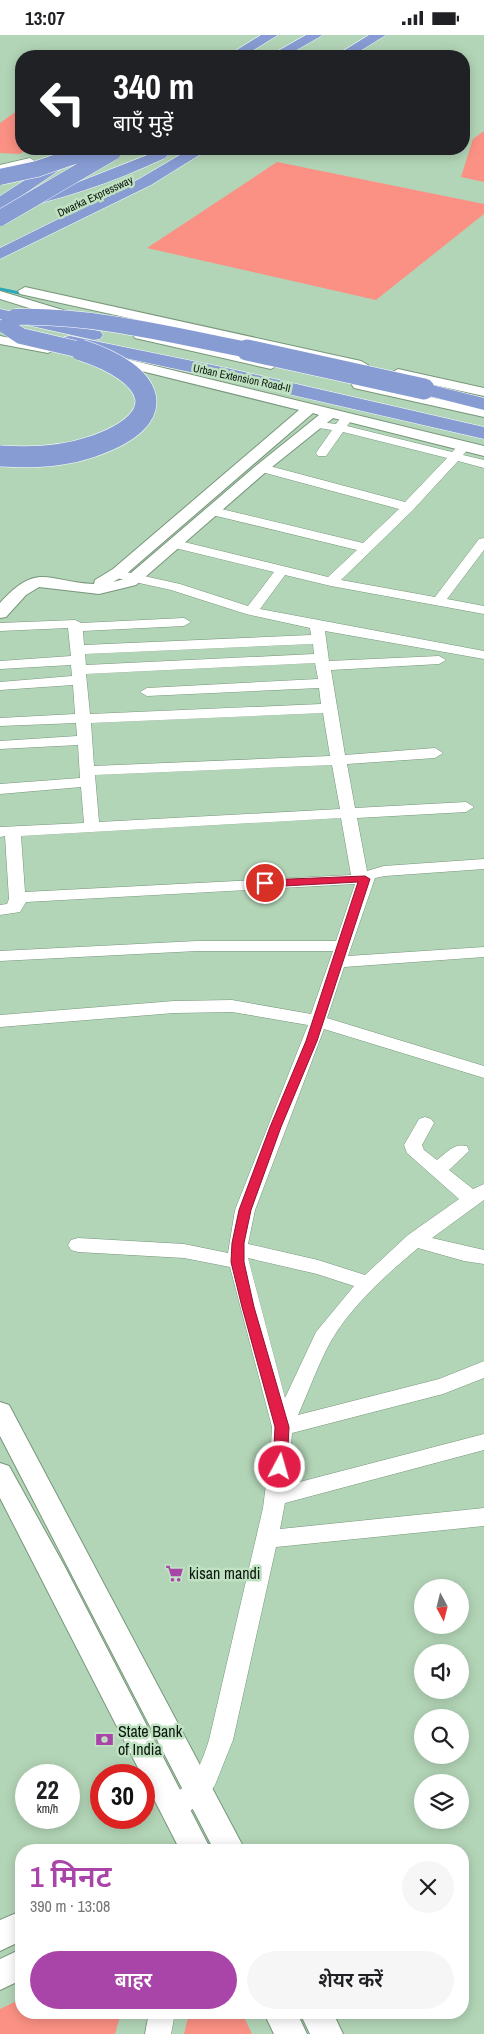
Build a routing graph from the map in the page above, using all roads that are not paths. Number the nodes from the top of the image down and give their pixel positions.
1 (281, 35) edge
2 (316, 35) edge
3 (334, 35) edge
4 (358, 35) edge
5 (379, 35) edge
6 (247, 50) edge
7 (260, 50) edge
8 (287, 50) edge
9 (308, 50) edge
10 (341, 50) edge
11 (345, 50) edge
12 (74, 155) edge
13 (79, 155) edge
14 (108, 155) edge
15 (130, 155) edge
16 (160, 155) edge
17 (178, 155) edge
18 (191, 155) edge
19 (30, 161) dead end
20 (0, 168) edge
21 (0, 177) edge
22 (0, 197) edge
23 (0, 205) edge
24 (0, 218) edge
25 (0, 243) edge
26 (0, 254) edge
27 (0, 286) edge
28 (0, 295) edge
29 (4, 325) edge
30 (484, 392) edge
31 (310, 400) junction
32 (484, 403) edge
33 (331, 413) junction
34 (484, 413) edge
35 (484, 421) edge
36 (344, 422) junction
37 (316, 424) junction
38 (484, 433) edge
39 (484, 441) edge
40 (484, 451) edge
41 (461, 452) junction
42 (322, 453) dead end
43 (0, 456) edge
44 (484, 464) edge
45 (262, 468) junction
46 (408, 507) junction
47 (213, 511) junction
48 (484, 542) edge
49 (176, 544) junction
50 (367, 548) junction
51 (282, 570) junction
52 (117, 574) junction
53 (136, 577) junction
54 (332, 582) junction
55 (87, 589) junction
56 (438, 602) junction
57 (484, 610) edge
58 (251, 611) junction
59 (0, 613) edge
60 (184, 622) dead end
61 (0, 627) edge
62 (75, 627) junction
63 (318, 632) junction
64 (484, 655) edge
65 (439, 660) dead end
66 (322, 662) junction
67 (0, 665) edge
68 (79, 665) junction
69 (325, 683) junction
70 (0, 686) edge
71 (147, 692) dead end
72 (329, 708) junction
73 (82, 719) junction
74 (0, 722) edge
75 (85, 740) junction
76 (0, 745) edge
77 (434, 753) dead end
78 (339, 760) junction
79 (88, 777) junction
80 (0, 789) edge
81 (466, 807) dead end
82 (348, 815) junction
83 (92, 827) junction
84 (6, 832) edge
85 (484, 864) edge
86 (7, 868) edge
87 (362, 879) junction
88 (17, 901) junction
89 (0, 910) edge
90 (484, 952) edge
91 (341, 954) junction
92 (0, 955) edge
93 (0, 1021) edge
94 (318, 1021) junction
95 (484, 1072) edge
96 (425, 1123) dead end
97 (460, 1151) dead end
98 (438, 1170) junction
99 (478, 1195) edge
100 (415, 1239) junction
101 (78, 1245) dead end
102 (238, 1256) junction
103 (484, 1257) edge
104 (368, 1283) junction
105 (484, 1369) edge
106 (0, 1412) edge
107 (282, 1427) junction
108 (484, 1442) edge
109 (0, 1473) edge
110 (275, 1497) junction
111 (484, 1517) edge
112 (267, 1539) junction
113 (197, 1790) junction
114 (174, 1808) junction
115 (225, 1841) edge
116 (188, 1844) edge
117 (210, 1844) edge
118 (15, 1929) edge
119 (0, 1936) edge
120 (15, 1967) edge
121 (0, 1975) edge
122 (161, 2019) edge
123 (283, 2019) edge
124 (319, 2019) edge
125 (158, 2034) edge
126 (291, 2034) edge
127 (327, 2034) edge

1 - 6 highway
1 - 7 highway
2 - 8 highway
3 - 9 highway
4 - 10 highway
5 - 11 highway
12 - 23 highway
13 - 21 highway, bridge
14 - 24 highway, Dwarka Expressway, bridge
15 - 22 highway, Dwarka Expressway, bridge
16 - 23 highway, Dwarka Expressway, bridge
17 - 25 highway, Dwarka Expressway
18 - 26 highway
19 - 20 street
27 - 30 street
28 - 34 street
29 - 31 highway, Urban Extension Road-II
29 - 32 highway, bridge
29 - 35 highway, Urban Extension Road-II, bridge
29 - 43 highway, bridge
31 - 33 street
31 - 38 highway, Urban Extension Road-II
31 - 39 highway
31 - 52 street
33 - 36 street
33 - 37 street
36 - 37 street
36 - 41 street
36 - 42 street
37 - 45 street
40 - 41 street
41 - 44 street
41 - 46 street
45 - 46 street
45 - 47 street
46 - 50 street
47 - 49 street
47 - 50 street
48 - 56 street
49 - 51 street
49 - 53 street
50 - 54 street
51 - 54 street
51 - 58 street
52 - 53 street
52 - 55 street
53 - 55 street
53 - 58 street
54 - 56 street
55 - 59 street
56 - 57 street
58 - 63 street
60 - 62 street
61 - 62 street
62 - 68 street
63 - 64 street
63 - 66 street
63 - 68 street
65 - 66 street
66 - 68 street
66 - 69 street
67 - 68 street
68 - 70 street
68 - 73 street
69 - 71 street
69 - 72 street
72 - 73 street
72 - 78 street
73 - 74 street
73 - 75 street
75 - 76 street
75 - 79 street
77 - 78 street
78 - 79 street
78 - 82 street
79 - 80 street
79 - 83 street
81 - 82 street
82 - 83 street
82 - 87 street
83 - 84 street
84 - 86 street
85 - 87 street
86 - 88 street
87 - 88 street
87 - 91 street
88 - 89 street
90 - 91 street
91 - 92 street
91 - 94 street
93 - 94 street
94 - 95 street
94 - 102 street
96 - 98 street
97 - 98 street
98 - 99 street
99 - 100 street
100 - 103 street
100 - 104 street
101 - 102 street
102 - 104 street
102 - 107 street
104 - 107 street
105 - 107 street
106 - 113 street
107 - 110 street
108 - 110 street
109 - 114 street
110 - 112 street
111 - 112 street
112 - 113 street
113 - 114 street
113 - 115 street
114 - 116 street
115 - 117 street
118 - 119 street
120 - 121 street
122 - 125 street
123 - 126 street
124 - 127 street

